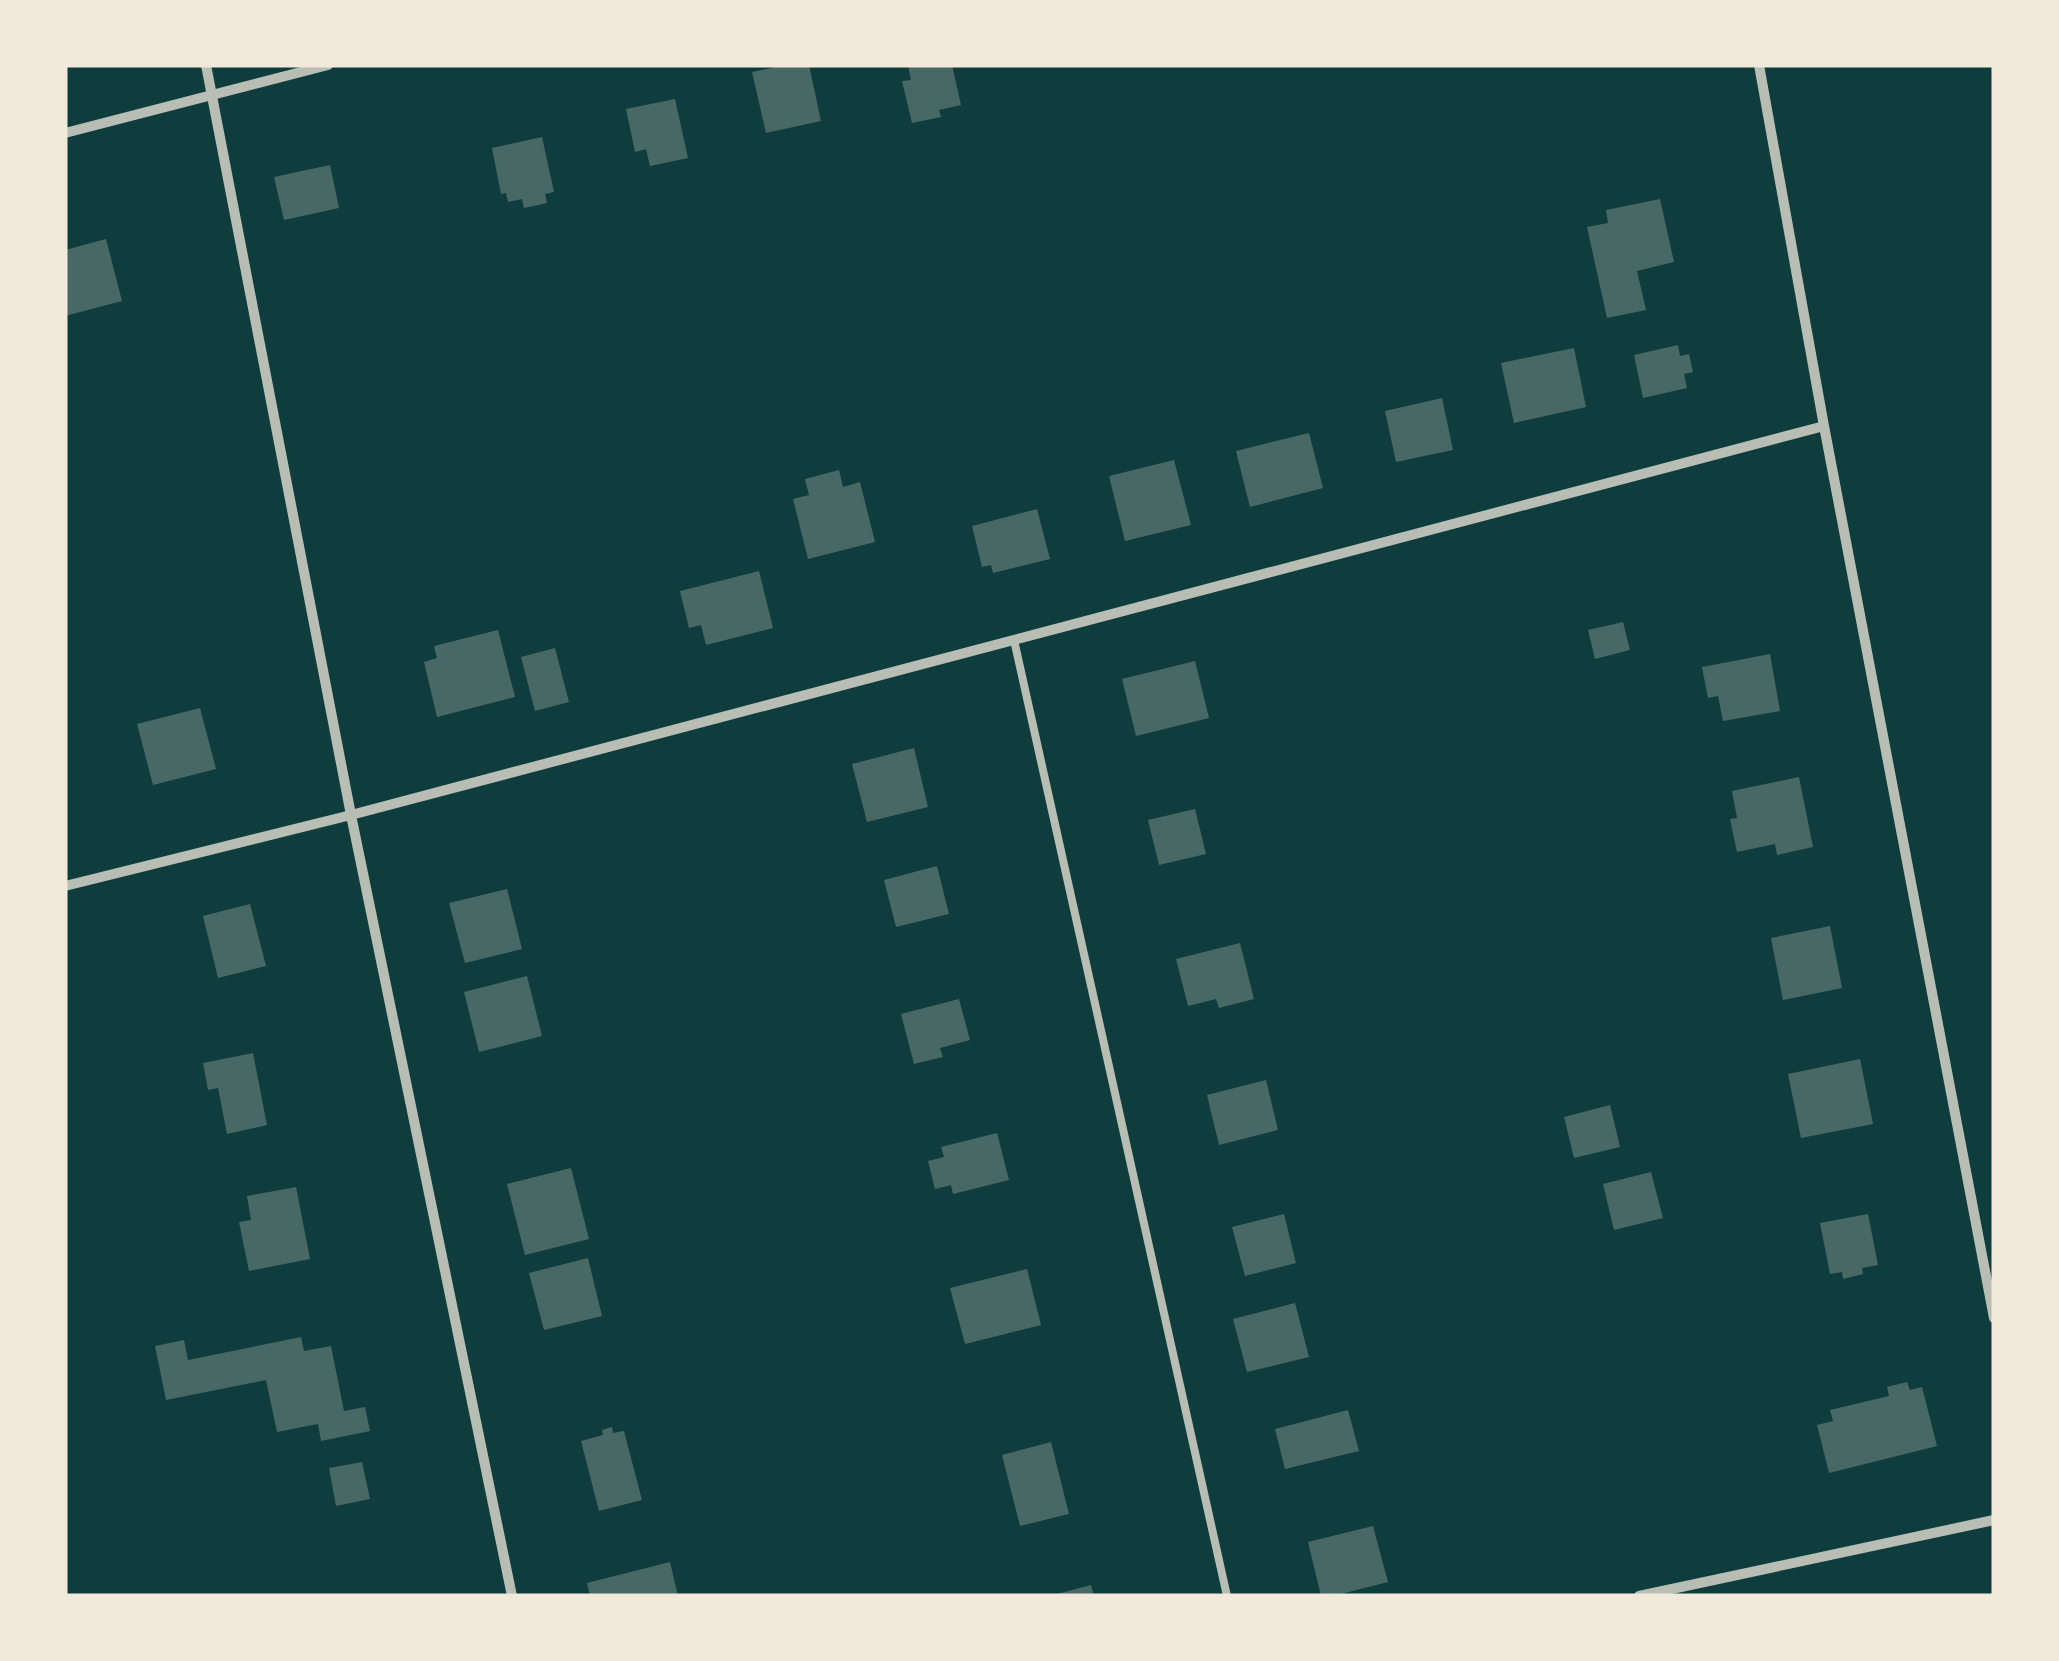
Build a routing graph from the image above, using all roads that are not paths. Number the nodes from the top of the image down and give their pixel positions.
1 (206, 65) edge
2 (328, 65) edge
3 (1758, 65) edge
4 (212, 94) junction
5 (65, 133) edge
6 (1824, 426) junction
7 (1014, 640) junction
8 (351, 815) junction
9 (65, 886) edge
10 (1994, 1318) edge
11 (1994, 1520) edge
12 (512, 1596) edge
13 (1226, 1596) edge
14 (1639, 1596) edge

1 - 4 street
2 - 4 street
3 - 6 street
4 - 5 street
4 - 8 street
6 - 7 street
6 - 10 street
7 - 8 street
7 - 13 lane
8 - 9 street
8 - 12 street
11 - 14 street

